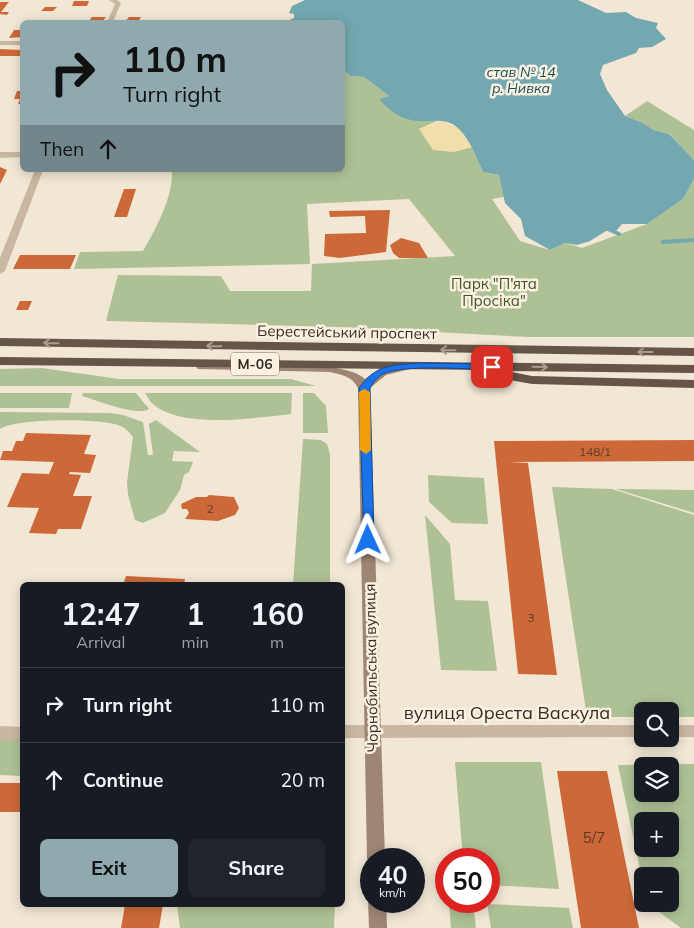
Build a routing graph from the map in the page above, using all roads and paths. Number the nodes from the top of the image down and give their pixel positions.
1 (115, 2) edge
2 (110, 20) edge
3 (0, 42) edge
4 (20, 43) edge
5 (0, 155) edge
6 (20, 155) edge
7 (38, 172) edge
8 (0, 271) edge
9 (0, 342) edge
10 (694, 352) edge
11 (0, 361) edge
12 (90, 362) junction
13 (421, 366) junction
14 (492, 367) junction
15 (694, 369) edge
16 (694, 384) edge
17 (364, 388) junction
18 (634, 731) edge
19 (679, 731) edge
20 (694, 731) edge
21 (345, 732) edge
22 (373, 732) junction
23 (0, 733) edge
24 (20, 733) edge
25 (376, 848) edge
26 (377, 913) edge
27 (378, 928) edge

1 - 2 street
3 - 4 street
5 - 6 street
7 - 8 street
10 -> 9 highway, Берестейський проспект / М-06
11 - 12 highway, М-06
12 - 13 highway, М-06
12 - 17 main road
13 - 14 highway, М-06
13 - 17 main road
14 -> 15 highway, М-06
14 - 16 highway
17 - 22 main road, Чорнобильська вулиця
18 - 22 street, вулиця Ореста Васкула
19 - 20 street
21 - 22 street, вулиця Ореста Васкула
22 - 25 main road, Чорнобильська вулиця
23 - 24 street
26 - 27 main road

